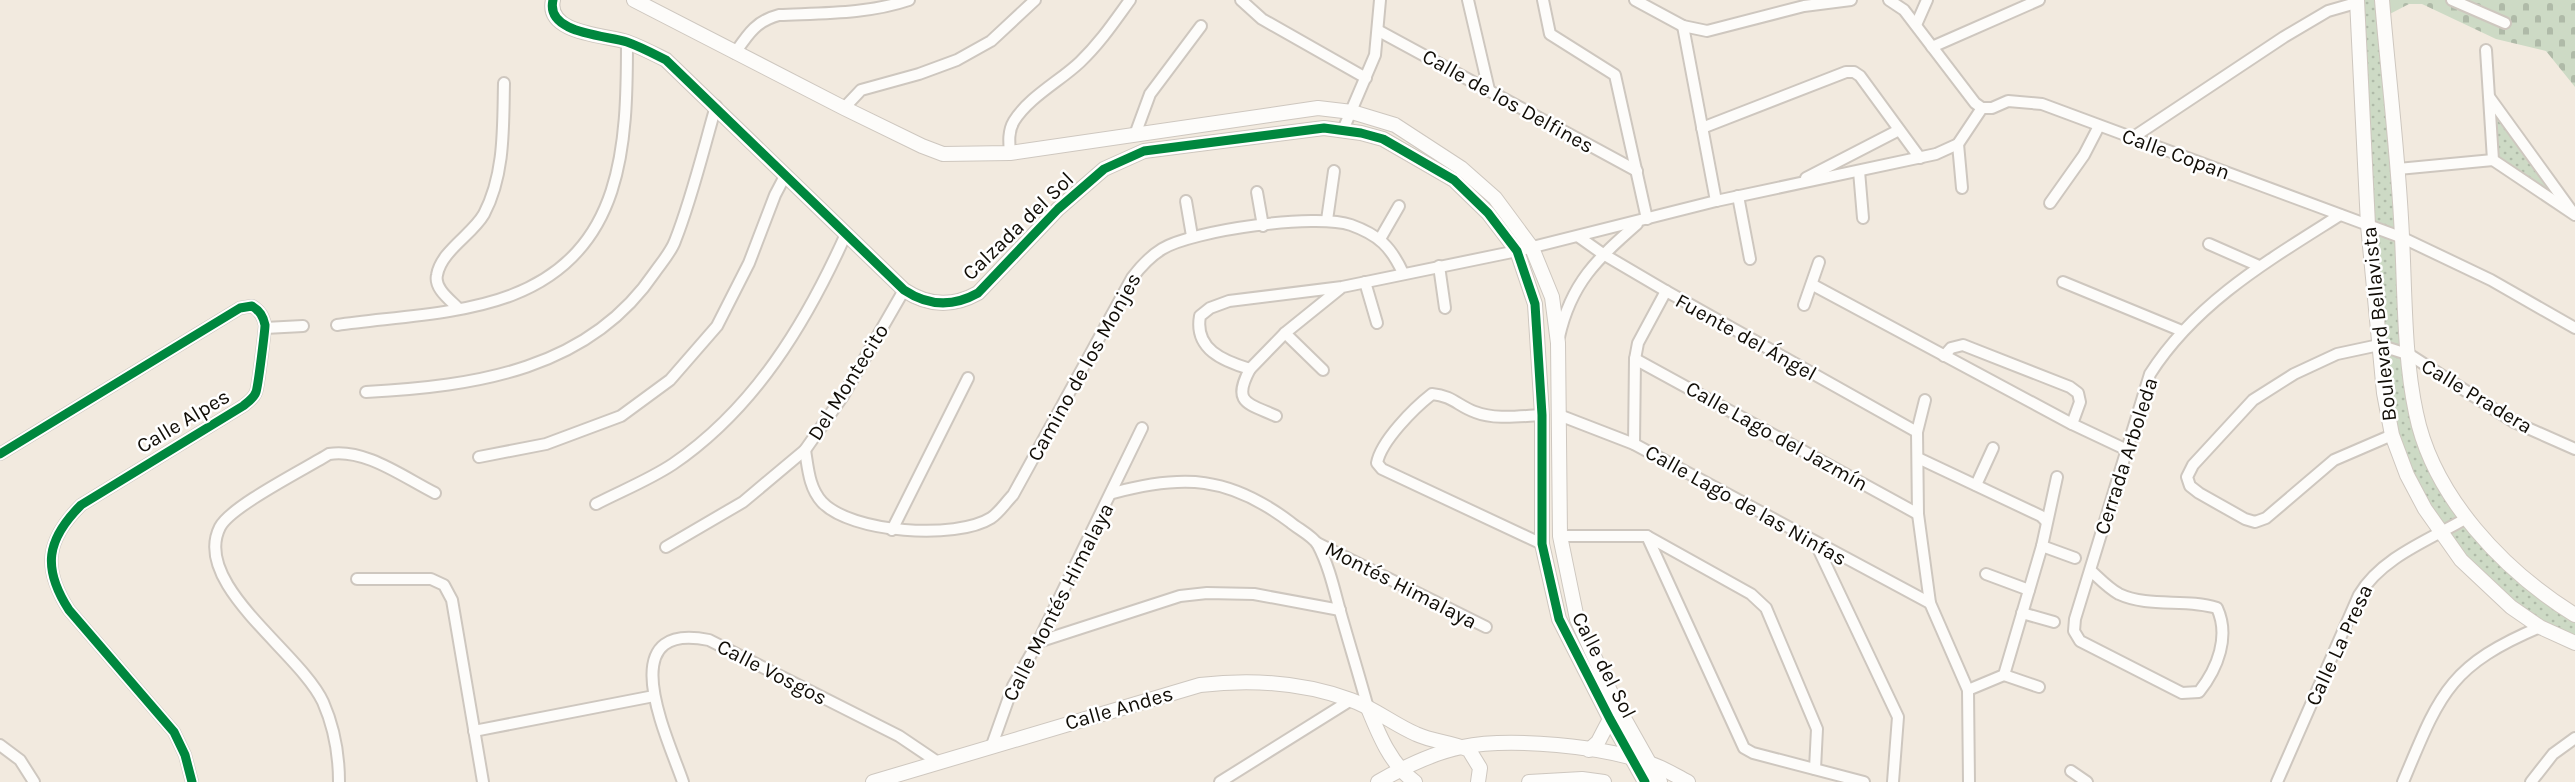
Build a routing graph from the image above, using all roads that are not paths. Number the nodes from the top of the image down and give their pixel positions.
1 (553, 0) edge
2 (634, 0) edge
3 (909, 0) edge
4 (1035, 0) edge
5 (1130, 0) edge
6 (1241, 0) edge
7 (1380, 0) edge
8 (1468, 0) edge
9 (1543, 0) edge
10 (1635, 0) edge
11 (1851, 0) edge
12 (1890, 0) edge
13 (1927, 0) edge
14 (2039, 0) edge
15 (2382, 0) edge
16 (2452, 0) edge
17 (2356, 2) edge
18 (1804, 3) edge
19 (2505, 23) dead end
20 (1916, 25) junction
21 (1201, 26) dead end
22 (1683, 26) junction
23 (1379, 31) junction
24 (627, 42) junction
25 (1932, 47) junction
26 (2486, 50) dead end
27 (735, 53) junction
28 (1366, 78) junction
29 (504, 83) dead end
30 (1489, 90) junction
31 (2490, 98) junction
32 (716, 106) junction
33 (844, 108) junction
34 (1982, 108) junction
35 (1353, 112) junction
36 (2099, 126) junction
37 (1702, 128) junction
38 (1343, 130) junction
39 (1899, 130) junction
40 (1136, 132) junction
41 (2132, 138) junction
42 (1959, 144) junction
43 (1010, 153) junction
44 (1920, 158) junction
45 (2493, 160) junction
46 (2398, 169) junction
47 (1334, 171) dead end
48 (1637, 171) junction
49 (1859, 171) junction
50 (785, 176) junction
51 (1795, 183) junction
52 (1962, 188) dead end
53 (1257, 192) dead end
54 (1738, 196) junction
55 (1186, 201) dead end
56 (1716, 201) junction
57 (2050, 203) dead end
58 (1399, 206) dead end
59 (2340, 215) junction
60 (2575, 215) edge
61 (1863, 218) dead end
62 (1327, 220) junction
63 (1643, 220) junction
64 (2368, 225) junction
65 (1263, 226) junction
66 (846, 234) junction
67 (1192, 236) junction
68 (1579, 237) junction
69 (2403, 238) junction
70 (1380, 239) junction
71 (2209, 244) dead end
72 (1532, 248) junction
73 (1517, 251) junction
74 (1603, 254) junction
75 (1750, 259) dead end
76 (1820, 262) dead end
77 (1439, 266) junction
78 (2259, 266) junction
79 (1403, 273) junction
80 (1365, 282) junction
81 (2063, 282) dead end
82 (1813, 285) junction
83 (1342, 287) junction
84 (904, 290) junction
85 (1666, 291) junction
86 (1804, 305) dead end
87 (458, 308) junction
88 (1445, 308) dead end
89 (1377, 323) dead end
90 (337, 325) dead end
91 (303, 326) dead end
92 (266, 328) junction
93 (2575, 328) edge
94 (2182, 331) junction
95 (1285, 333) junction
96 (1558, 343) junction
97 (2379, 345) junction
98 (2410, 355) junction
99 (1944, 356) junction
100 (1635, 359) junction
101 (1250, 369) junction
102 (1323, 370) dead end
103 (968, 378) dead end
104 (366, 392) dead end
105 (1925, 400) dead end
106 (1559, 415) junction
107 (1276, 416) dead end
108 (1542, 416) junction
109 (2072, 424) junction
110 (1142, 428) dead end
111 (1917, 432) junction
112 (2392, 435) junction
113 (1634, 444) junction
114 (1993, 448) dead end
115 (2575, 448) edge
116 (2125, 449) junction
117 (805, 450) junction
118 (0, 454) edge
119 (479, 457) dead end
120 (1918, 458) junction
121 (2057, 477) dead end
122 (1976, 485) junction
123 (435, 493) dead end
124 (1113, 493) junction
125 (596, 504) dead end
126 (1918, 514) junction
127 (2465, 519) junction
128 (2046, 521) junction
129 (892, 530) junction
130 (2440, 534) junction
131 (1560, 536) junction
132 (1647, 536) junction
133 (1317, 543) junction
134 (1816, 543) junction
135 (1542, 544) junction
136 (2042, 546) junction
137 (666, 548) dead end
138 (2075, 558) dead end
139 (2090, 570) junction
140 (1986, 574) dead end
141 (357, 579) dead end
142 (2029, 590) junction
143 (1930, 603) junction
144 (1340, 610) junction
145 (2022, 613) junction
146 (2575, 615) edge
147 (2054, 622) dead end
148 (1486, 627) dead end
149 (2540, 627) junction
150 (1038, 642) junction
151 (2575, 643) edge
152 (2004, 675) junction
153 (2039, 687) dead end
154 (1968, 690) junction
155 (654, 696) junction
156 (1351, 700) junction
157 (1368, 708) junction
158 (1610, 719) junction
159 (474, 731) junction
160 (2575, 738) edge
161 (0, 745) edge
162 (992, 745) junction
163 (1462, 747) junction
164 (1589, 750) junction
165 (1634, 759) junction
166 (939, 763) junction
167 (1652, 764) junction
168 (1815, 769) junction
169 (1401, 770) junction
170 (2071, 771) dead end
171 (2282, 779) edge
172 (34, 782) edge
173 (192, 782) edge
174 (339, 782) edge
175 (483, 782) edge
176 (683, 782) edge
177 (873, 782) edge
178 (1220, 782) edge
179 (1378, 782) edge
180 (1415, 782) edge
181 (1478, 782) edge
182 (1529, 782) edge
183 (1604, 782) edge
184 (1645, 782) edge
185 (1660, 782) edge
186 (1688, 782) edge
187 (1864, 782) edge
188 (1893, 782) edge
189 (1969, 782) edge
190 (2087, 782) edge
191 (2403, 782) edge
192 (2531, 782) edge

1 - 24 street, Calzada del Sol
2 - 27 street, Calzada del Sol
3 - 27 street
4 - 33 street
5 - 43 street
6 - 28 street
7 - 23 street
8 - 30 street
9 - 48 street
10 - 22 street
11 - 18 street
12 - 20 street
13 - 20 street
14 - 25 street
15 - 46 street, Boulevard Bellavista
16 - 19 street
17 - 41 street
17 - 64 street, Boulevard Bellavista
18 - 22 street
20 - 25 street
21 - 40 street
22 - 37 street
23 - 28 street
23 - 30 street, Calle de los Delfines
24 - 32 street, Calzada del Sol
24 - 87 street
25 - 34 street
26 - 31 street
27 - 33 street, Calzada del Sol
28 - 35 street
29 - 87 street
30 - 48 street, Calle de los Delfines
31 - 45 street
31 - 60 street
32 - 50 street, Calzada del Sol
32 - 104 street
33 - 43 street, Calzada del Sol
34 - 36 street, Calle Copan
34 - 42 street
35 - 38 street
35 - 40 street, Calzada del Sol
35 - 72 street, Calzada del Sol
36 - 41 street, Calle Copan
36 - 57 street
37 - 39 street
37 - 56 street
38 - 73 street, Calzada del Sol
38 - 84 street, Calzada del Sol
39 - 44 street
39 - 51 street
40 - 43 street, Calzada del Sol
41 - 59 street, Calle Copan
42 - 44 street
42 - 52 street
44 - 49 street
45 - 46 street
45 - 60 street
46 - 69 street, Boulevard Bellavista
47 - 62 street
48 - 63 street
49 - 51 street
49 - 61 street
50 - 66 street, Calzada del Sol
50 - 119 street
51 - 54 street
53 - 65 street
54 - 56 street
54 - 75 street
55 - 67 street
56 - 63 street
58 - 70 street
59 - 64 street, Calle Copan
59 - 78 street, Cerrada Arboleda
62 - 65 street, Camino de los Monjes
62 - 70 street, Camino de los Monjes
63 - 68 street
63 - 74 street
64 - 69 street, Calle Copan
64 - 97 street, Boulevard Bellavista
65 - 67 street, Camino de los Monjes
66 - 84 street, Calzada del Sol
66 - 125 street
67 - 129 street, Camino de los Monjes
68 - 72 street
68 - 74 street, Fuente del Ángel
69 - 93 street, Calle Copan
69 - 98 street, Boulevard Bellavista
70 - 79 street, Camino de los Monjes
71 - 78 street
72 - 73 street
72 - 96 street, Calzada del Sol
73 - 77 street
73 - 108 street, Calzada del Sol
74 - 85 street, Fuente del Ángel
74 - 96 street
76 - 82 street
77 - 79 street
77 - 88 street
78 - 94 street, Cerrada Arboleda
79 - 80 street
80 - 83 street
80 - 89 street
81 - 94 street
82 - 86 street
82 - 99 street
83 - 95 street
83 - 101 street
84 - 117 street, Del Montecito
85 - 100 street
85 - 111 street, Fuente del Ángel
87 - 90 street
91 - 92 street
92 - 118 street
92 - 173 street, Calle Alpes
94 - 116 street, Cerrada Arboleda
95 - 101 street
95 - 102 street
96 - 106 street, Calzada del Sol
97 - 98 street, Calle Pradera
97 - 112 street, Boulevard Bellavista
97 - 112 street
98 - 115 street, Calle Pradera
98 - 127 street, Boulevard Bellavista
99 - 109 street
99 - 109 street
100 - 113 street
100 - 126 street, Calle Lago del Jazmín
101 - 107 street
103 - 129 street
105 - 111 street
106 - 113 street, Calle Lago de las Ninfas
106 - 131 street, Calle del Sol
108 - 135 street, Calle del Sol
108 - 135 street
109 - 116 street
110 - 124 street, Calle Montés Himalaya
111 - 120 street
112 - 130 street, Boulevard Bellavista
113 - 134 street, Calle Lago de las Ninfas
114 - 122 street
116 - 139 street, Cerrada Arboleda
117 - 129 street, Camino de los Monjes
117 - 137 street, Del Montecito
120 - 122 street
120 - 126 street
121 - 128 street
122 - 128 street
123 - 174 street
124 - 133 street, Calle Montés Himalaya
124 - 150 street, Calle Montés Himalaya
126 - 143 street
127 - 130 street, Calle La Presa
127 - 146 street, Boulevard Bellavista
128 - 136 street
130 - 149 street, Boulevard Bellavista
130 - 171 street, Calle La Presa
131 - 132 street
131 - 167 street, Calle del Sol
132 - 168 street
132 - 168 street
133 - 144 street
133 - 148 street, Montés Himalaya
134 - 143 street, Calle Lago de las Ninfas
134 - 188 street
135 - 158 street, Calle del Sol
136 - 138 street
136 - 142 street
139 - 139 street, Cerrada Arboleda
140 - 142 street
141 - 159 street
142 - 145 street
143 - 154 street
144 - 150 street
144 - 157 street
145 - 147 street
145 - 152 street
149 - 151 street, Boulevard Bellavista
149 - 191 street
150 - 162 street, Calle Montés Himalaya
152 - 153 street
152 - 154 street
154 - 189 street
155 - 159 street
155 - 166 street, Calle Vosgos
155 - 176 street, Calle Vosgos
156 - 157 street, Calle Andes
156 - 162 street, Calle Andes
156 - 178 street
157 - 163 street
157 - 169 street
158 - 164 street
158 - 165 street, Calle del Sol
159 - 175 street
160 - 192 street
161 - 172 street
162 - 166 street, Calle Andes
163 - 164 street
163 - 169 street
163 - 181 street
164 - 165 street
165 - 167 street
165 - 184 street, Calle del Sol
166 - 177 street, Calle Andes
167 - 185 street, Calle del Sol
167 - 186 street
168 - 187 street
169 - 179 street
169 - 180 street
170 - 190 street
182 - 183 street

